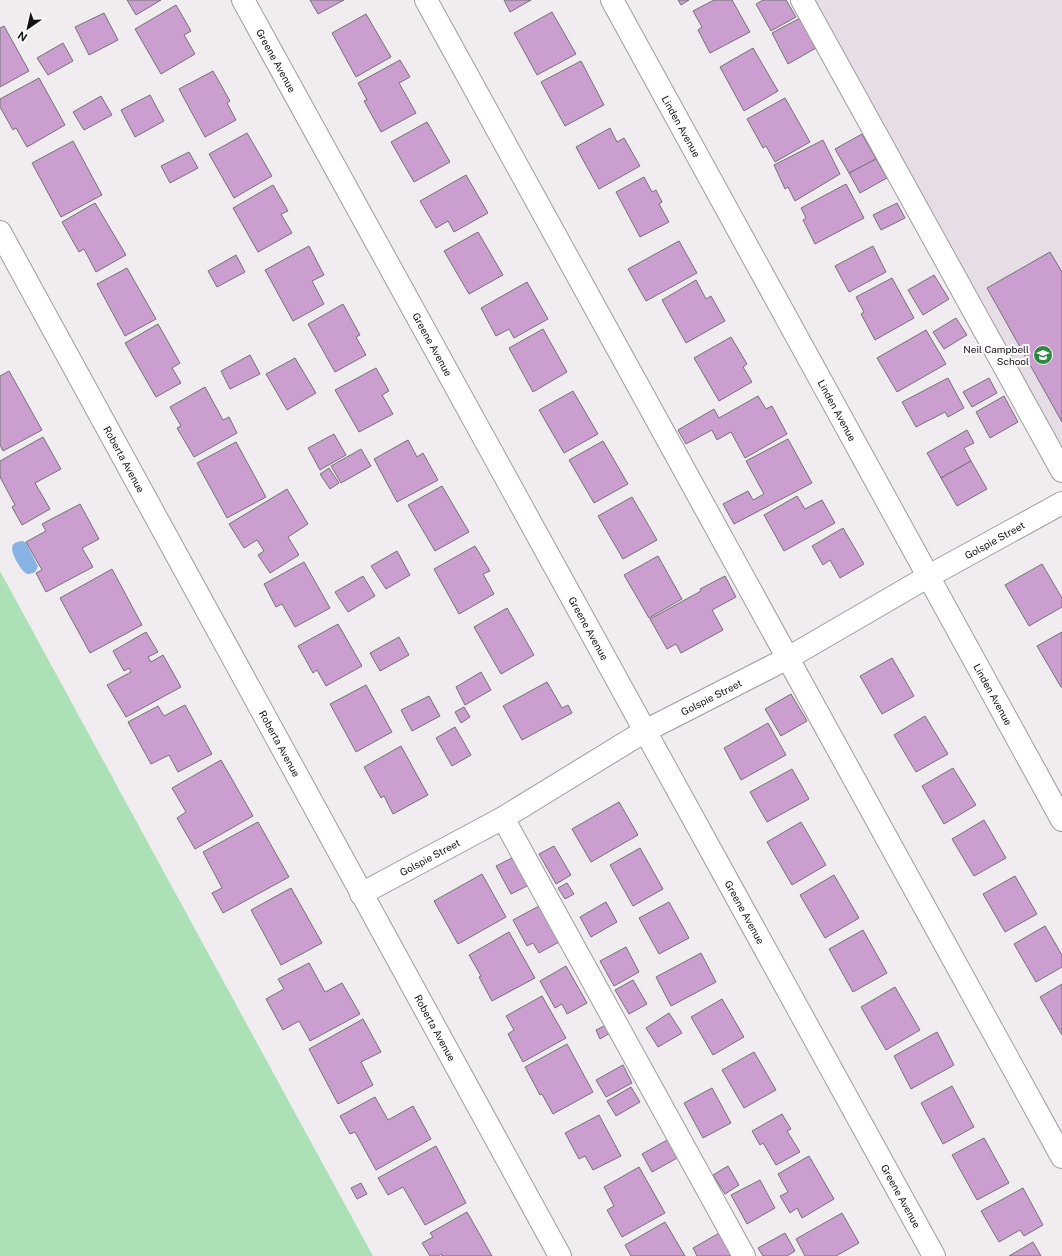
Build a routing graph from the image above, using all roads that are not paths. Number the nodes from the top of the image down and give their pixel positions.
1 (243, 0) edge
2 (426, 0) edge
3 (612, 0) edge
4 (802, 0) edge
5 (0, 232) edge
6 (1062, 471) edge
7 (1062, 503) edge
8 (928, 576) junction
9 (788, 658) junction
10 (645, 731) junction
11 (503, 818) junction
12 (1062, 820) edge
13 (361, 894) junction
14 (1062, 1157) edge
15 (560, 1256) edge
16 (744, 1256) edge
17 (934, 1256) edge

1 - 10 street, Greene Avenue
2 - 9 street
3 - 8 street, Linden Avenue
4 - 6 street
5 - 13 street, Roberta Avenue
7 - 8 street, Golspie Street
8 - 9 street, Golspie Street
8 - 12 street, Linden Avenue
9 - 10 street, Golspie Street
9 - 14 street
10 - 11 street, Golspie Street
10 - 17 street, Greene Avenue
11 - 13 street, Golspie Street
11 - 16 street
13 - 15 street, Roberta Avenue

